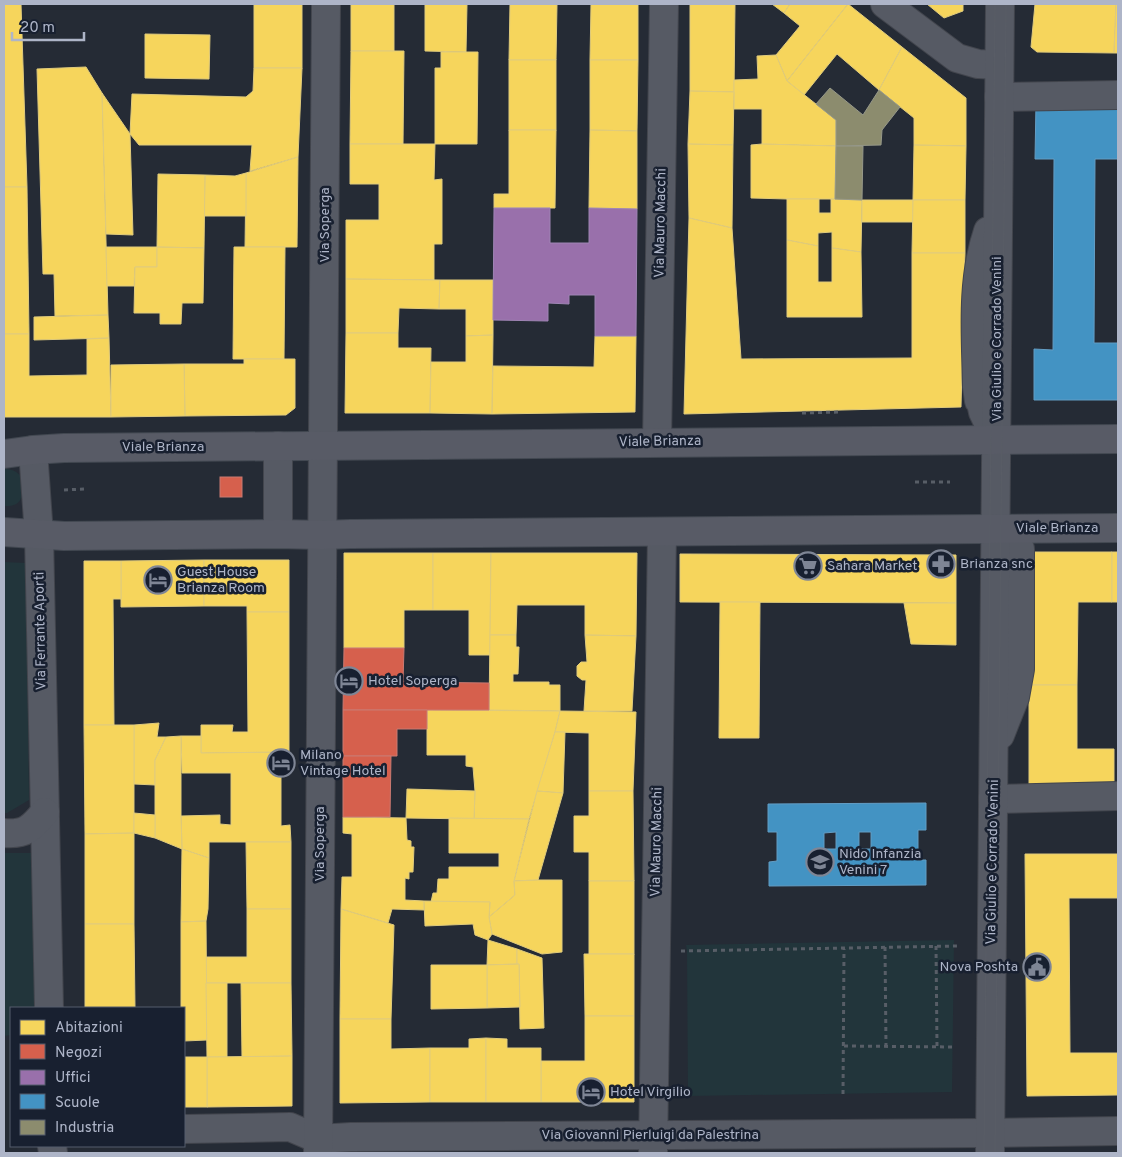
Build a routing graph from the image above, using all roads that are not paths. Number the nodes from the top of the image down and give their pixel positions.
1 (326, 4) edge
2 (664, 4) edge
3 (885, 4) edge
4 (1000, 4) edge
5 (999, 66) junction
6 (1118, 95) edge
7 (999, 97) junction
8 (1118, 439) edge
9 (996, 440) junction
10 (657, 442) junction
11 (278, 446) junction
12 (323, 447) junction
13 (34, 450) junction
14 (4, 454) edge
15 (996, 528) junction
16 (1118, 528) edge
17 (4, 532) edge
18 (662, 532) junction
19 (278, 534) junction
20 (39, 535) junction
21 (322, 535) junction
22 (1118, 796) edge
23 (993, 799) junction
24 (45, 812) junction
25 (4, 832) edge
26 (49, 1007) edge
27 (185, 1129) edge
28 (1118, 1131) edge
29 (990, 1143) edge
30 (653, 1144) edge
31 (318, 1146) edge

1 - 12 street, Via Soperga
2 - 10 street, Via Mauro Macchi
3 - 5 street
4 - 5 street, Via Giulio e Corrado Venini
5 - 7 street, Via Giulio e Corrado Venini
6 - 7 street
7 - 9 street, Via Giulio e Corrado Venini
8 - 9 main road, Viale Brianza
9 - 10 main road, Viale Brianza
9 - 15 street, Viale Brianza
10 - 12 main road, Viale Brianza
11 - 12 main road, Viale Brianza
11 - 13 main road, Viale Brianza
11 - 19 street
12 - 21 street
13 - 14 main road, Viale Brianza
13 - 20 street, Via Ferrante Aporti
15 - 16 main road, Viale Brianza
15 - 18 main road, Viale Brianza
15 - 23 street, Via Giulio e Corrado Venini
17 - 20 main road, Viale Brianza
18 - 21 main road, Viale Brianza
18 - 30 street, Via Mauro Macchi
19 - 20 main road, Viale Brianza
19 - 21 main road, Viale Brianza
20 - 24 street, Via Ferrante Aporti
21 - 31 street, Via Soperga
22 - 23 street
23 - 29 street, Via Giulio e Corrado Venini
24 - 25 street
24 - 26 street, Via Ferrante Aporti
27 - 31 street, Via Giovanni Pierluigi da Palestrina
28 - 29 street, Via Giovanni Pierluigi da Palestrina
29 - 30 street, Via Giovanni Pierluigi da Palestrina
30 - 31 street, Via Giovanni Pierluigi da Palestrina

